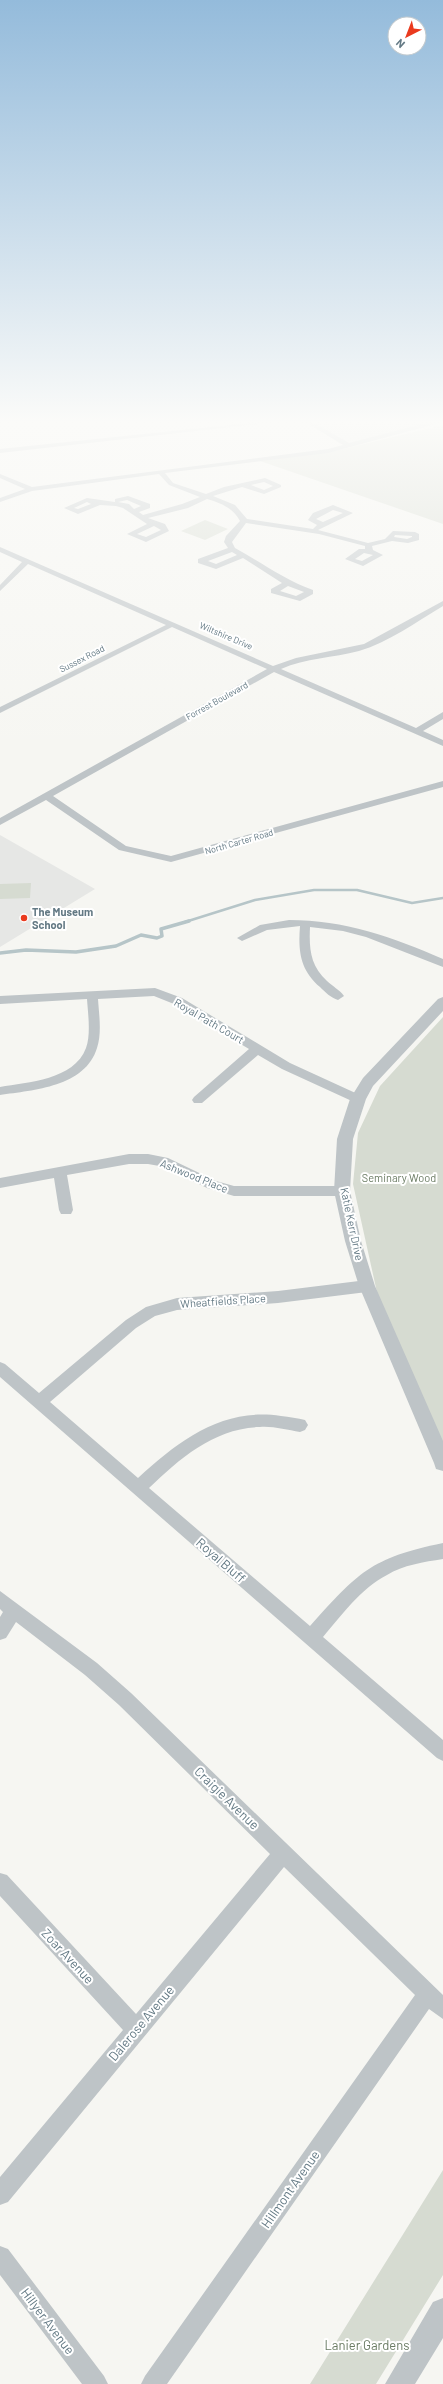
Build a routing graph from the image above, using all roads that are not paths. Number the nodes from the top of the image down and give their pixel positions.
1 (235, 531) edge
2 (311, 531) edge
3 (391, 539) dead end
4 (0, 549) edge
5 (232, 549) junction
6 (243, 555) junction
7 (28, 561) junction
8 (287, 583) dead end
9 (0, 589) edge
10 (443, 603) edge
11 (173, 624) junction
12 (275, 668) junction
13 (0, 710) edge
14 (443, 715) edge
15 (417, 731) junction
16 (443, 743) edge
17 (443, 784) edge
18 (46, 796) junction
19 (0, 822) edge
20 (305, 924) junction
21 (242, 938) dead end
22 (443, 963) edge
23 (92, 995) junction
24 (338, 996) dead end
25 (0, 1000) edge
26 (443, 1002) edge
27 (257, 1048) junction
28 (0, 1091) edge
29 (358, 1099) junction
30 (198, 1100) dead end
31 (60, 1172) junction
32 (0, 1183) edge
33 (342, 1191) junction
34 (66, 1210) dead end
35 (367, 1286) junction
36 (0, 1368) edge
37 (39, 1402) junction
38 (300, 1425) dead end
39 (443, 1463) edge
40 (138, 1488) junction
41 (443, 1550) edge
42 (0, 1599) edge
43 (14, 1610) junction
44 (0, 1632) edge
45 (311, 1638) junction
46 (443, 1752) edge
47 (283, 1853) junction
48 (0, 1882) edge
49 (428, 1994) junction
50 (443, 2009) edge
51 (136, 2029) junction
52 (0, 2194) edge
53 (0, 2257) edge
54 (443, 2312) edge
55 (96, 2384) edge
56 (153, 2384) edge
57 (398, 2384) edge

1 - 5 street
2 - 3 street
4 - 7 street, Wiltshire Drive
5 - 6 street
5 - 6 street
6 - 8 street
7 - 9 street
7 - 11 street, Wiltshire Drive
10 - 12 street, Forrest Boulevard
11 - 12 street, Wiltshire Drive
11 - 13 street, Sussex Road
12 - 15 street, Wiltshire Drive
12 - 18 street, Forrest Boulevard
14 - 15 street
15 - 16 street, Wiltshire Drive
17 - 18 street, North Carter Road
18 - 19 street, Forrest Boulevard
20 - 21 street
20 - 22 street
20 - 24 street
23 - 25 street, Royal Path Court
23 - 27 street, Royal Path Court
23 - 28 street
26 - 29 street, Katie Kerr Drive
27 - 29 street, Royal Path Court
27 - 30 street
29 - 33 street, Katie Kerr Drive
31 - 32 street, Ashwood Place
31 - 33 street, Ashwood Place
31 - 34 street
33 - 35 street, Katie Kerr Drive
35 - 37 street, Wheatfields Place
35 - 39 street, Katie Kerr Drive
36 - 37 street, Royal Bluff
37 - 40 street, Royal Bluff
38 - 40 street
40 - 45 street, Royal Bluff
41 - 45 street
42 - 43 street, Craigie Avenue
43 - 44 street
43 - 47 street, Craigie Avenue
45 - 46 street, Royal Bluff
47 - 49 street, Craigie Avenue
47 - 51 street, Dalerose Avenue
48 - 51 street, Zoar Avenue
49 - 50 street, Craigie Avenue
49 - 56 street, Hillmont Avenue
51 - 52 street, Dalerose Avenue
53 - 55 street, Hillyer Avenue
54 - 57 street

